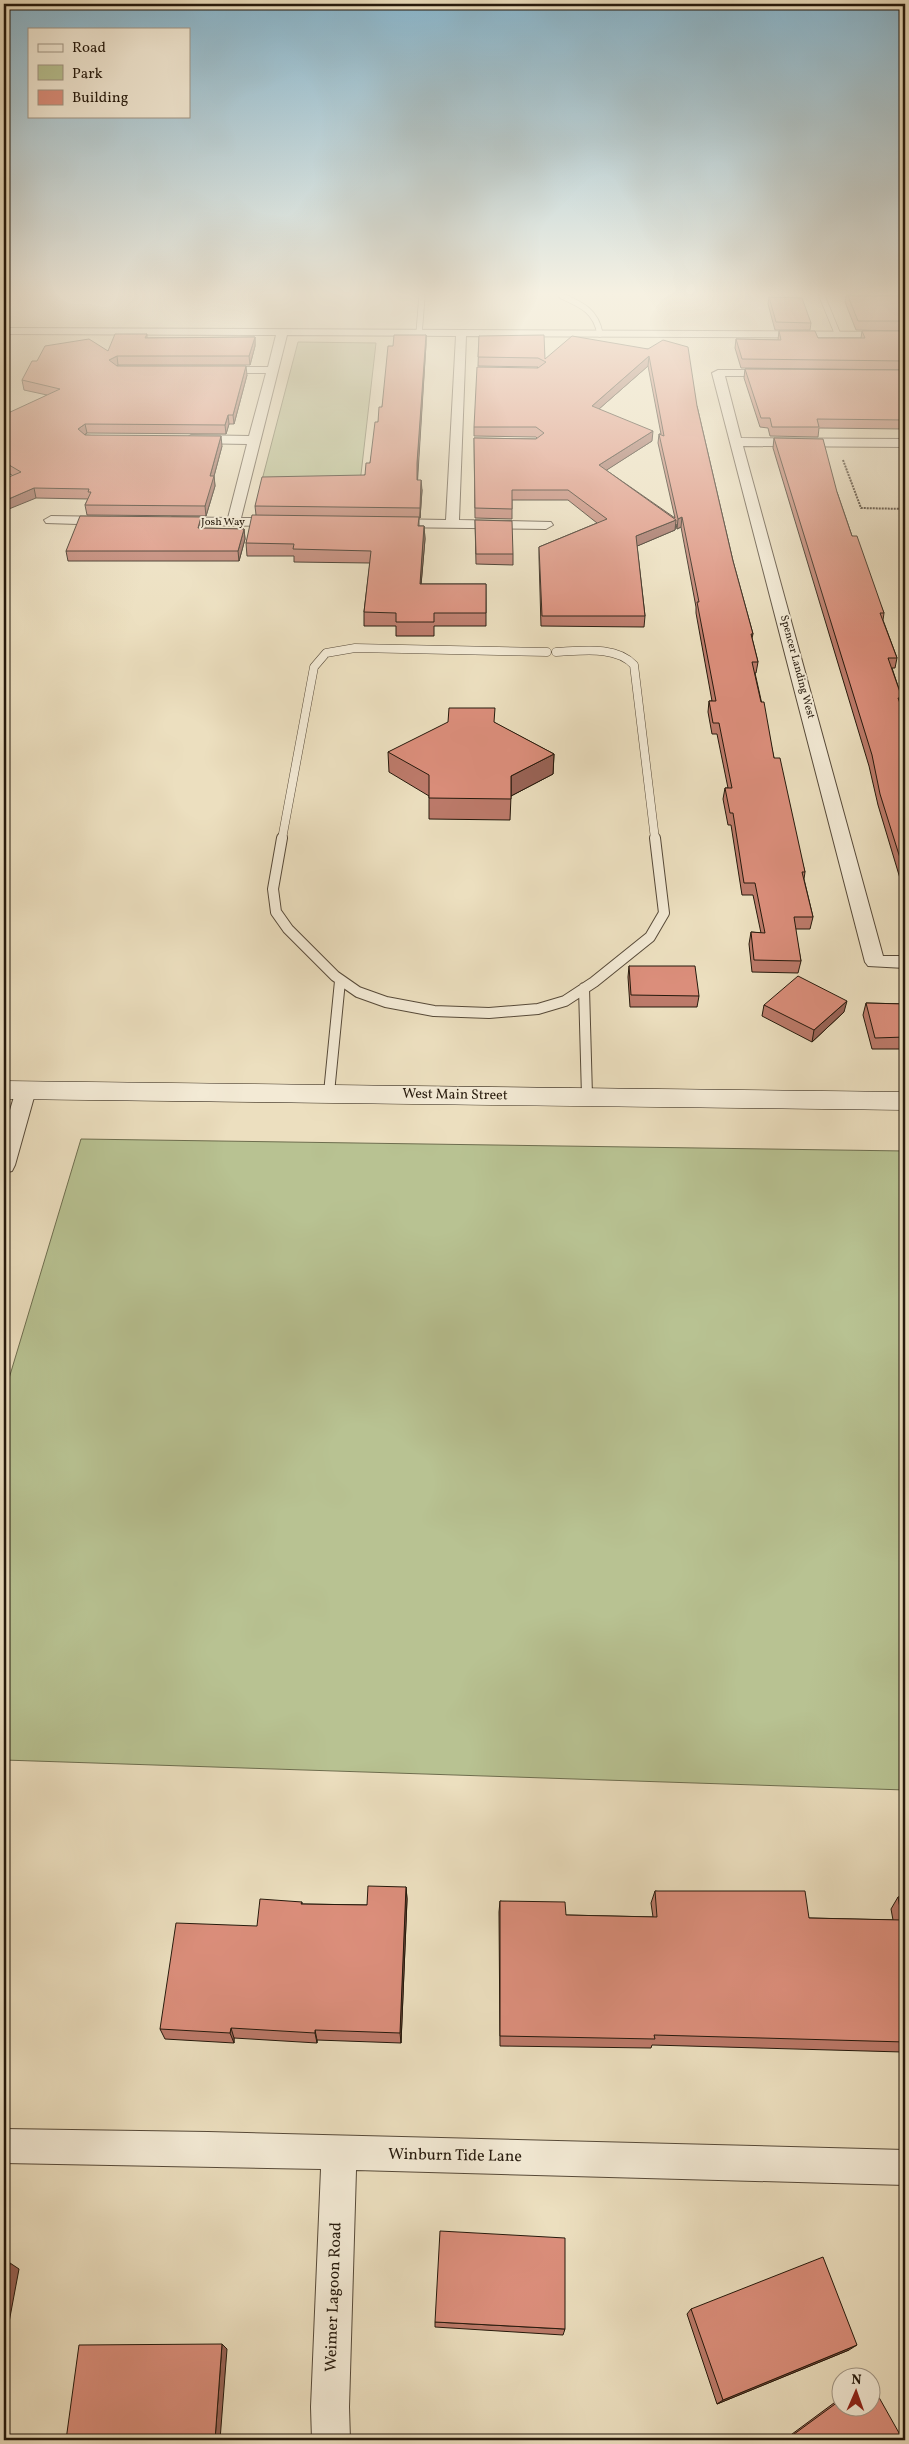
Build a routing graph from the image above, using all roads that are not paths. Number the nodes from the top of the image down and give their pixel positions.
1 (261, 410) edge
2 (462, 410) edge
3 (728, 410) edge
4 (183, 439) edge
5 (253, 440) junction
6 (737, 442) junction
7 (905, 443) edge
8 (51, 520) dead end
9 (128, 521) edge
10 (156, 521) edge
11 (232, 522) junction
12 (292, 522) edge
13 (372, 523) edge
14 (452, 524) junction
15 (546, 525) dead end
16 (905, 962) edge
17 (340, 981) junction
18 (584, 988) junction
19 (15, 1090) edge
20 (329, 1093) junction
21 (587, 1096) junction
22 (905, 1101) edge
23 (4, 1165) edge
24 (4, 2146) edge
25 (339, 2153) junction
26 (905, 2168) edge
27 (331, 2440) edge

1 - 5 street
2 - 14 street
3 - 6 street, Spencer Landing West
4 - 5 street
5 - 11 street
6 - 7 street
6 - 16 street, Spencer Landing West
8 - 9 street
10 - 11 street, Josh Way
11 - 12 street, Josh Way
13 - 14 street
14 - 15 street
17 - 18 lane
17 - 18 lane
17 - 20 lane
18 - 21 lane
19 - 20 main road, West Main Street
19 - 23 street
20 - 21 main road, West Main Street
21 - 22 main road, West Main Street
24 - 25 street, Winburn Tide Lane
25 - 26 street, Winburn Tide Lane
25 - 27 street, Weimer Lagoon Road

